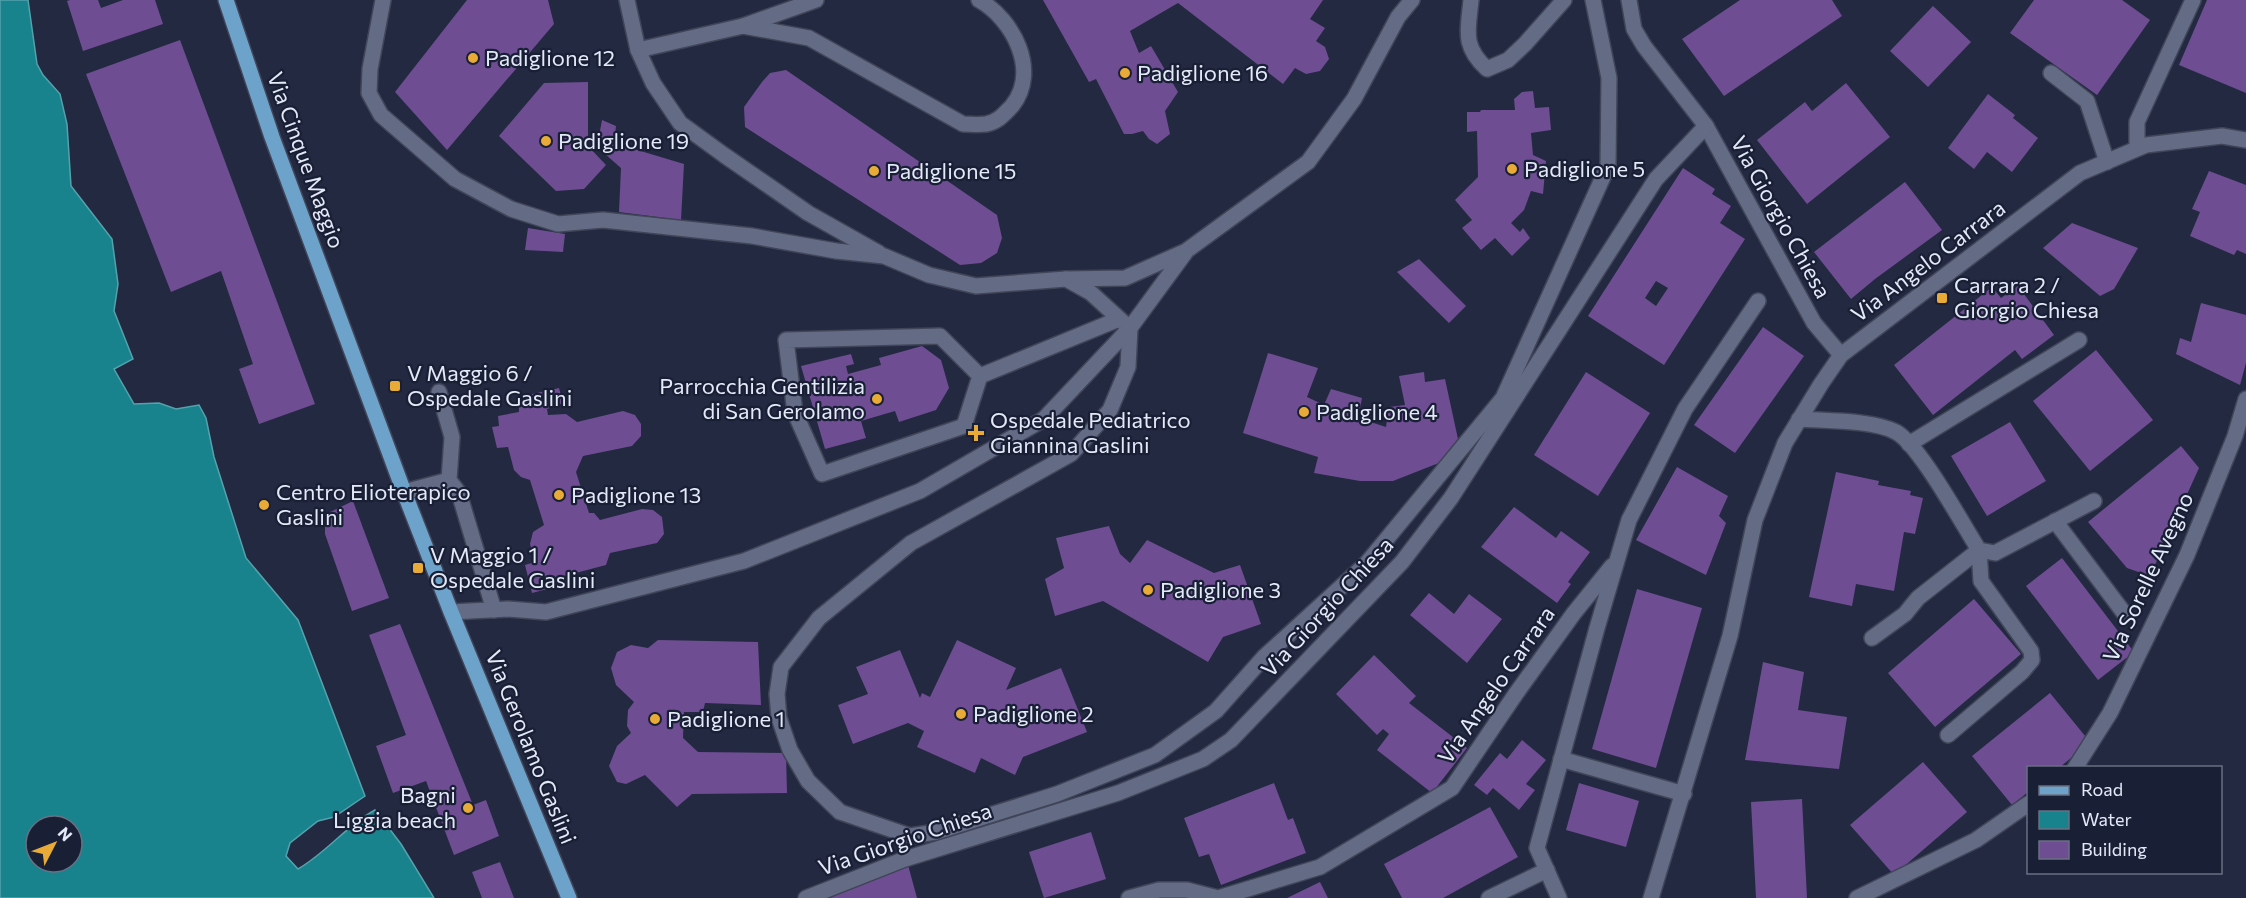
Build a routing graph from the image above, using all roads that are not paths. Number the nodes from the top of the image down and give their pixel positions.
1 (226, 0) edge
2 (375, 0) edge
3 (383, 0) edge
4 (627, 0) edge
5 (816, 0) edge
6 (979, 0) edge
7 (1412, 0) edge
8 (1471, 0) edge
9 (1564, 0) edge
10 (1593, 0) edge
11 (1629, 0) edge
12 (2193, 0) edge
13 (381, 18) junction
14 (743, 26) junction
15 (638, 50) junction
16 (2051, 74) dead end
17 (1706, 126) junction
18 (2246, 140) edge
19 (2137, 148) junction
20 (2107, 162) junction
21 (1186, 251) junction
22 (884, 256) junction
23 (1066, 279) junction
24 (1758, 301) dead end
25 (1124, 324) junction
26 (347, 335) joint
27 (2079, 340) dead end
28 (1841, 355) junction
29 (981, 376) junction
30 (439, 392) dead end
31 (2246, 399) edge
32 (1799, 419) junction
33 (1909, 444) junction
34 (449, 480) junction
35 (404, 492) junction
36 (2094, 501) dead end
37 (2055, 520) junction
38 (1979, 550) junction
39 (1618, 559) junction
40 (494, 610) junction
41 (451, 612) junction
42 (2124, 613) dead end
43 (1872, 638) dead end
44 (1947, 735) dead end
45 (1562, 759) junction
46 (2077, 766) edge
47 (1684, 794) junction
48 (2027, 805) edge
49 (1547, 870) junction
50 (568, 898) edge
51 (806, 898) edge
52 (1129, 898) edge
53 (1489, 898) edge
54 (1559, 898) edge
55 (1651, 898) edge
56 (1857, 898) edge

1 - 26 main road, Via Cinque Maggio
2 - 13 street
3 - 13 street
4 - 15 street
5 - 14 street
6 - 14 street
7 - 21 street
8 - 9 street
10 - 25 street
11 - 17 street, Via Giorgio Chiesa
12 - 19 street
13 - 22 street
14 - 15 street
15 - 22 street
16 - 20 street
17 - 28 street, Via Giorgio Chiesa
17 - 51 street, Via Giorgio Chiesa
18 - 19 street, Via Angelo Carrara
19 - 20 street, Via Angelo Carrara
20 - 28 street, Via Angelo Carrara
21 - 23 street
21 - 25 street
22 - 23 street
23 - 25 street
24 - 39 street, Via Angelo Carrara
25 - 29 street
25 - 40 street
26 - 35 main road, Via Gerolamo Gaslini
27 - 33 street
28 - 32 street, Via Angelo Carrara
29 - 29 street
30 - 34 street
31 - 46 street, Via Sorelle Avegno
32 - 33 street
32 - 47 street, Via Angelo Carrara
33 - 38 street
34 - 35 street
34 - 40 street
35 - 41 main road, Via Gerolamo Gaslini
36 - 37 street
37 - 38 street
37 - 42 street
38 - 43 street
38 - 44 street
39 - 45 street, Via Angelo Carrara
39 - 52 street, Via Angelo Carrara
40 - 41 street
41 - 50 main road, Via Gerolamo Gaslini
45 - 47 street
45 - 49 street, Via Angelo Carrara
47 - 55 street, Via Angelo Carrara
48 - 56 street
49 - 53 street
49 - 54 street, Via Angelo Carrara

